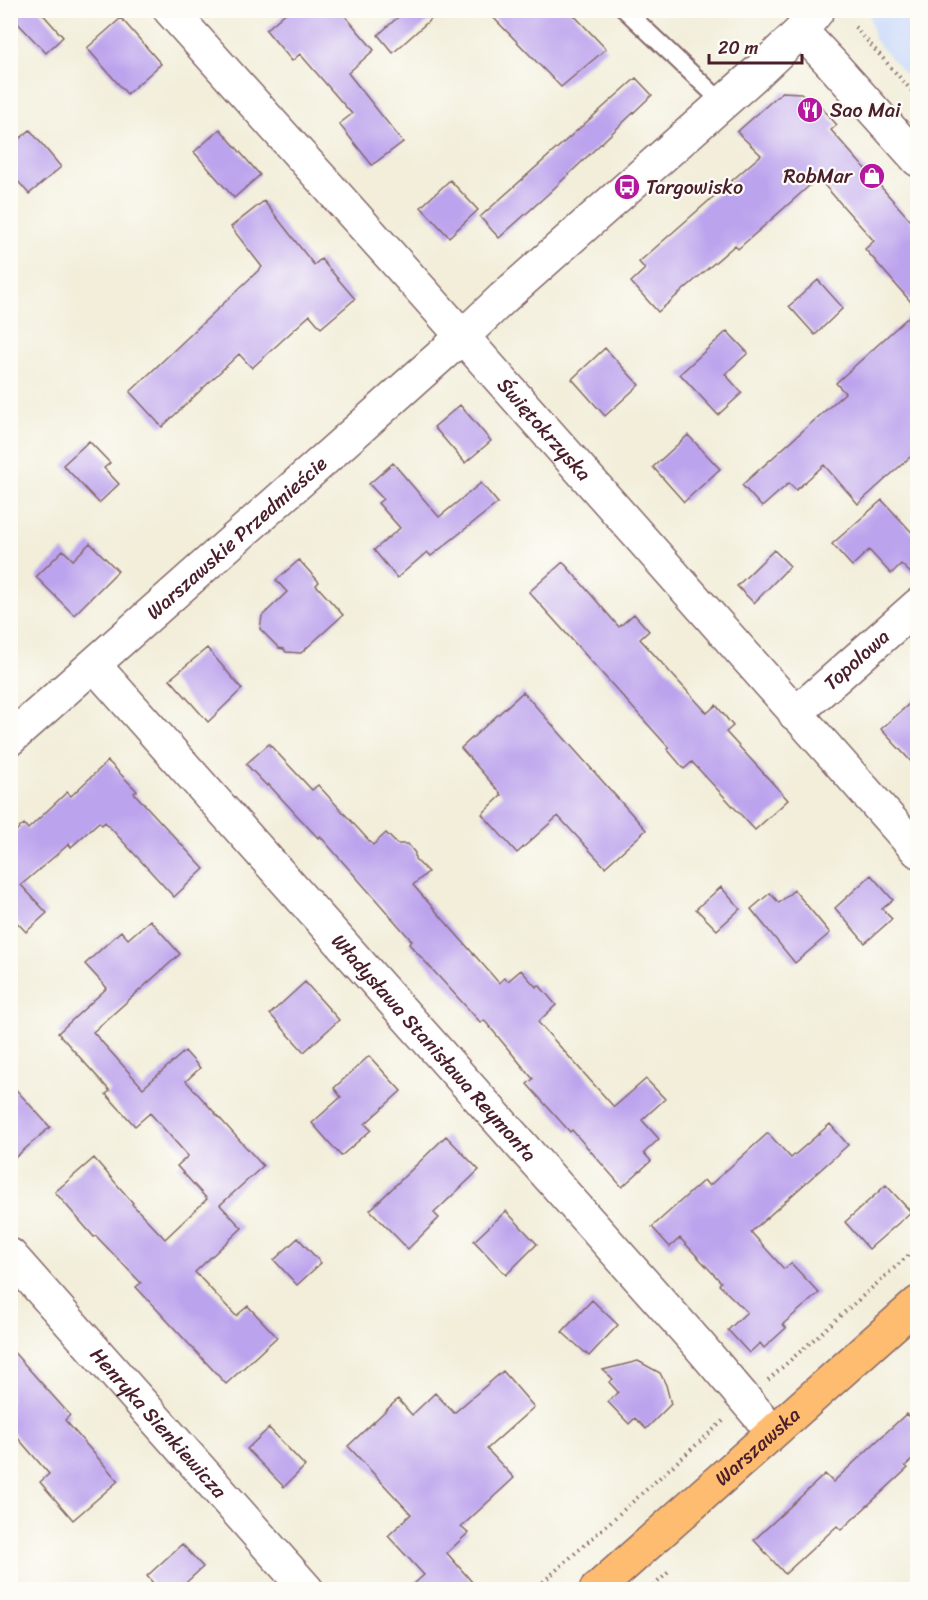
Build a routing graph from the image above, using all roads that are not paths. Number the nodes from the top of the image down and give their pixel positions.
1 (170, 10) edge
2 (625, 10) edge
3 (809, 21) edge
4 (723, 103) junction
5 (918, 160) edge
6 (462, 337) junction
7 (918, 605) edge
8 (94, 665) junction
9 (795, 714) junction
10 (10, 739) edge
11 (918, 851) edge
12 (10, 1255) edge
13 (918, 1303) edge
14 (772, 1431) junction
15 (307, 1590) edge
16 (596, 1590) edge

1 - 6 street, Świętokrzyska
2 - 4 lane
3 - 4 street, Warszawskie Przedmieście
3 - 5 street
4 - 6 street, Warszawskie Przedmieście
6 - 8 street, Warszawskie Przedmieście
6 - 9 street, Świętokrzyska
7 - 9 street, Topolowa
8 - 10 street, Warszawskie Przedmieście
8 - 14 street, Władysława Stanisława Reymonta
9 - 11 street, Świętokrzyska
12 - 15 street, Henryka Sienkiewicza
13 - 14 main road, Warszawska
14 - 16 main road, Warszawska

